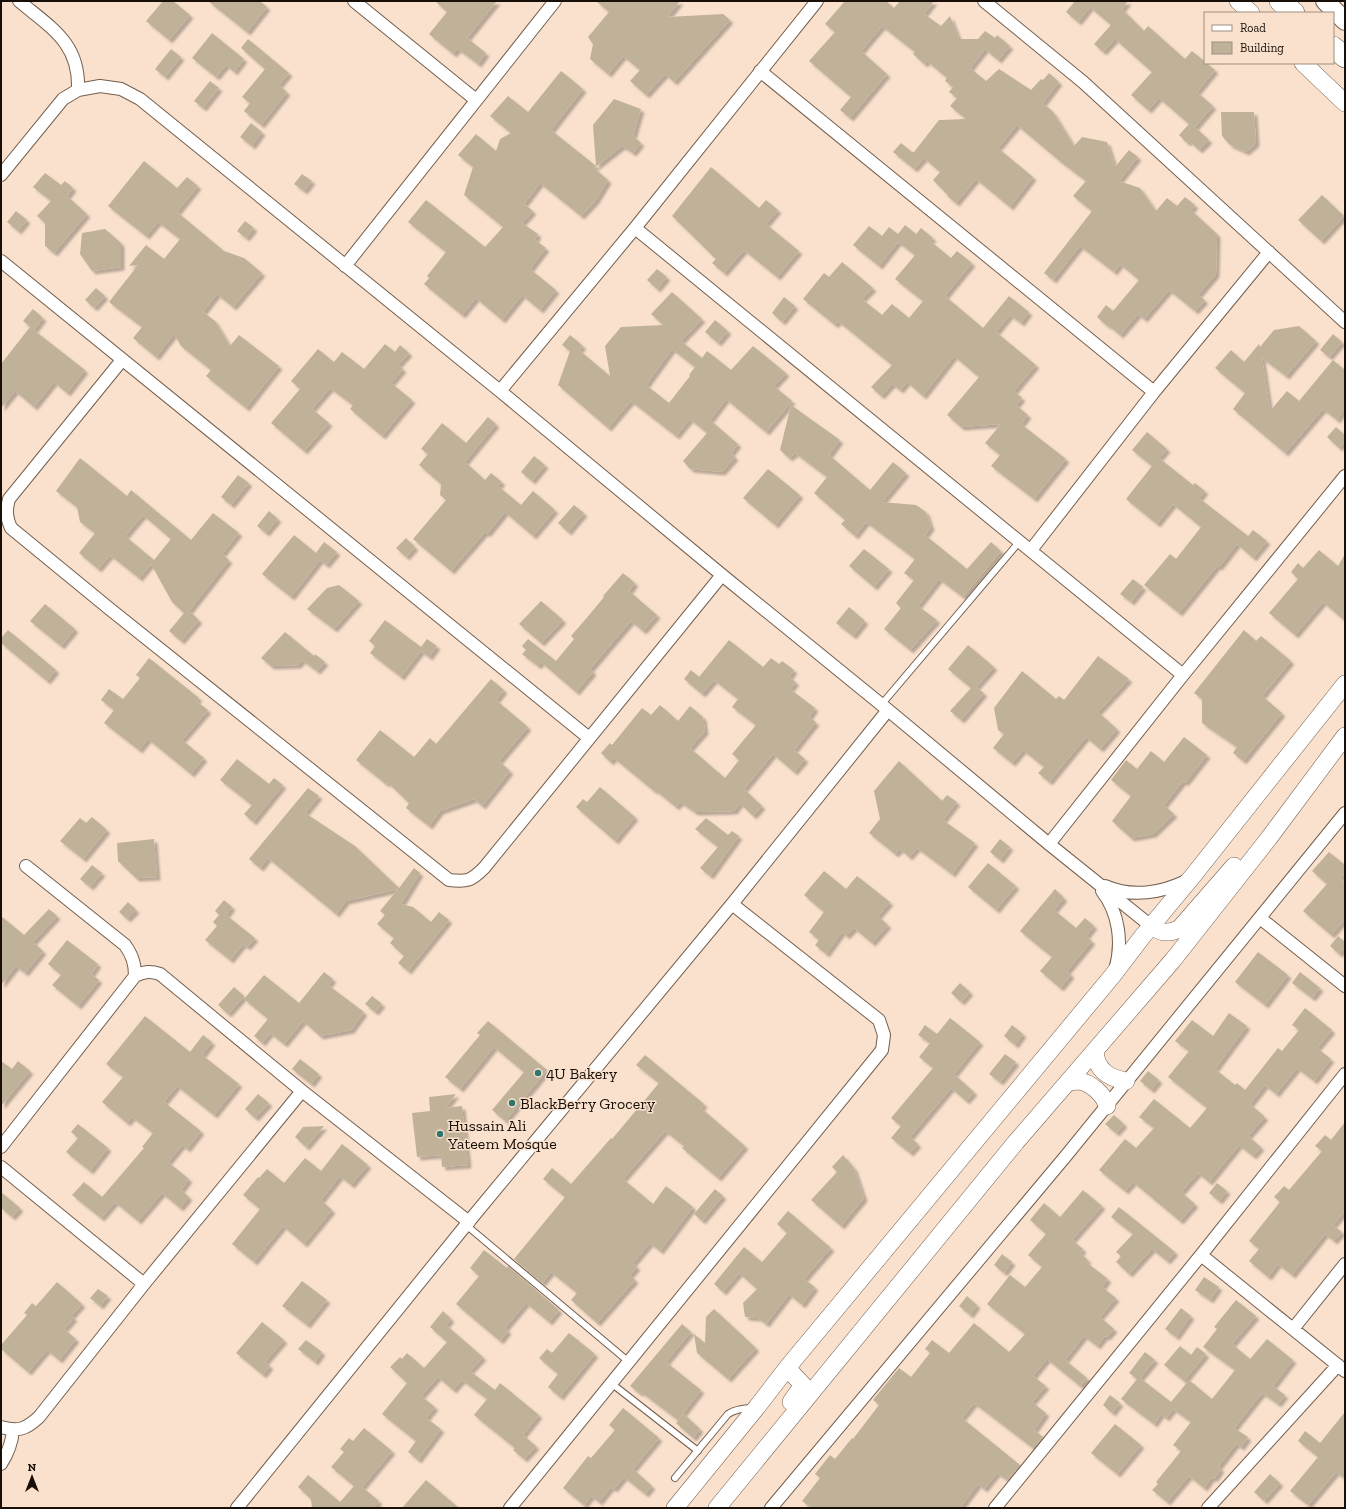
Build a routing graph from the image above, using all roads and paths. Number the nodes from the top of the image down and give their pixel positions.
1 (19, 1) edge
2 (354, 1) edge
3 (555, 1) edge
4 (817, 1) edge
5 (984, 1) edge
6 (1238, 1) edge
7 (1280, 1) edge
8 (1325, 1) edge
9 (1250, 12) edge
10 (1293, 12) edge
11 (1345, 21) edge
12 (1334, 48) edge
13 (1345, 57) edge
14 (1304, 64) edge
15 (760, 71) junction
16 (78, 90) junction
17 (476, 100) junction
18 (1345, 103) edge
19 (1, 175) edge
20 (634, 228) junction
21 (1269, 252) junction
22 (1, 261) edge
23 (345, 266) junction
24 (1345, 322) edge
25 (122, 360) junction
26 (500, 391) junction
27 (1154, 392) junction
28 (1345, 476) edge
29 (1020, 541) junction
30 (1031, 550) junction
31 (722, 575) junction
32 (1184, 675) junction
33 (1345, 684) edge
34 (885, 707) junction
35 (1345, 736) edge
36 (589, 738) junction
37 (1345, 813) edge
38 (1269, 838) junction
39 (1049, 844) junction
40 (26, 866) dead end
41 (1192, 877) junction
42 (1095, 882) junction
43 (732, 904) junction
44 (1260, 918) junction
45 (1151, 926) junction
46 (1113, 975) junction
47 (135, 976) junction
48 (1345, 986) edge
49 (1095, 1051) junction
50 (1345, 1074) edge
51 (1126, 1081) junction
52 (1068, 1082) junction
53 (302, 1091) junction
54 (1107, 1106) junction
55 (1, 1147) edge
56 (1, 1167) edge
57 (468, 1224) junction
58 (1201, 1255) junction
59 (1345, 1264) edge
60 (144, 1284) junction
61 (1293, 1329) junction
62 (629, 1362) junction
63 (787, 1368) junction
64 (1342, 1368) edge
65 (611, 1383) junction
66 (758, 1407) junction
67 (1, 1427) edge
68 (13, 1430) junction
69 (698, 1451) junction
70 (1, 1464) edge
71 (749, 1469) junction
72 (675, 1478) dead end
73 (237, 1508) edge
74 (510, 1508) edge
75 (675, 1508) edge
76 (717, 1508) edge
77 (771, 1508) edge
78 (995, 1508) edge
79 (1208, 1508) edge

1 - 16 street
2 - 17 street
3 - 17 street
4 - 15 street
5 - 21 street
6 - 9 main road
7 - 10 highway
8 - 11 main road
12 - 13 highway
14 - 18 main road
15 - 20 street
15 - 27 street
16 - 19 street
16 - 23 street
17 - 23 street
20 - 26 street
20 - 29 street
21 - 24 street
21 - 27 street
22 - 25 street
23 - 26 street
25 - 36 street
25 - 36 street
26 - 31 street
27 - 30 street
28 - 32 street
29 - 30 street
29 - 34 lane
30 - 32 street
31 - 34 street
31 - 36 street
32 - 39 street
33 - 41 main road
34 - 39 street
34 - 43 street
35 - 38 main road
37 - 44 street
38 - 45 main road
38 - 49 main road
39 - 42 street
40 - 47 street
41 - 42 street
41 - 45 main road
42 - 45 street
42 - 46 street
43 - 57 street
43 - 62 street
44 - 48 street
44 - 51 street
45 - 46 main road
46 - 63 main road
47 - 53 street
47 - 55 street
49 - 51 main road
49 - 52 main road
50 - 58 street
51 - 54 street
52 - 54 main road
52 - 71 main road
53 - 57 street
53 - 60 street
54 - 77 street
56 - 60 street
57 - 62 lane
57 - 73 street
58 - 61 street
58 - 78 street
59 - 61 street
60 - 68 street
61 - 64 street
62 - 65 street
63 - 66 main road
63 - 71 main road
64 - 79 street
65 - 69 lane
65 - 74 street
66 - 69 lane
66 - 75 main road
67 - 68 street
68 - 70 street
69 - 72 lane
71 - 76 main road

